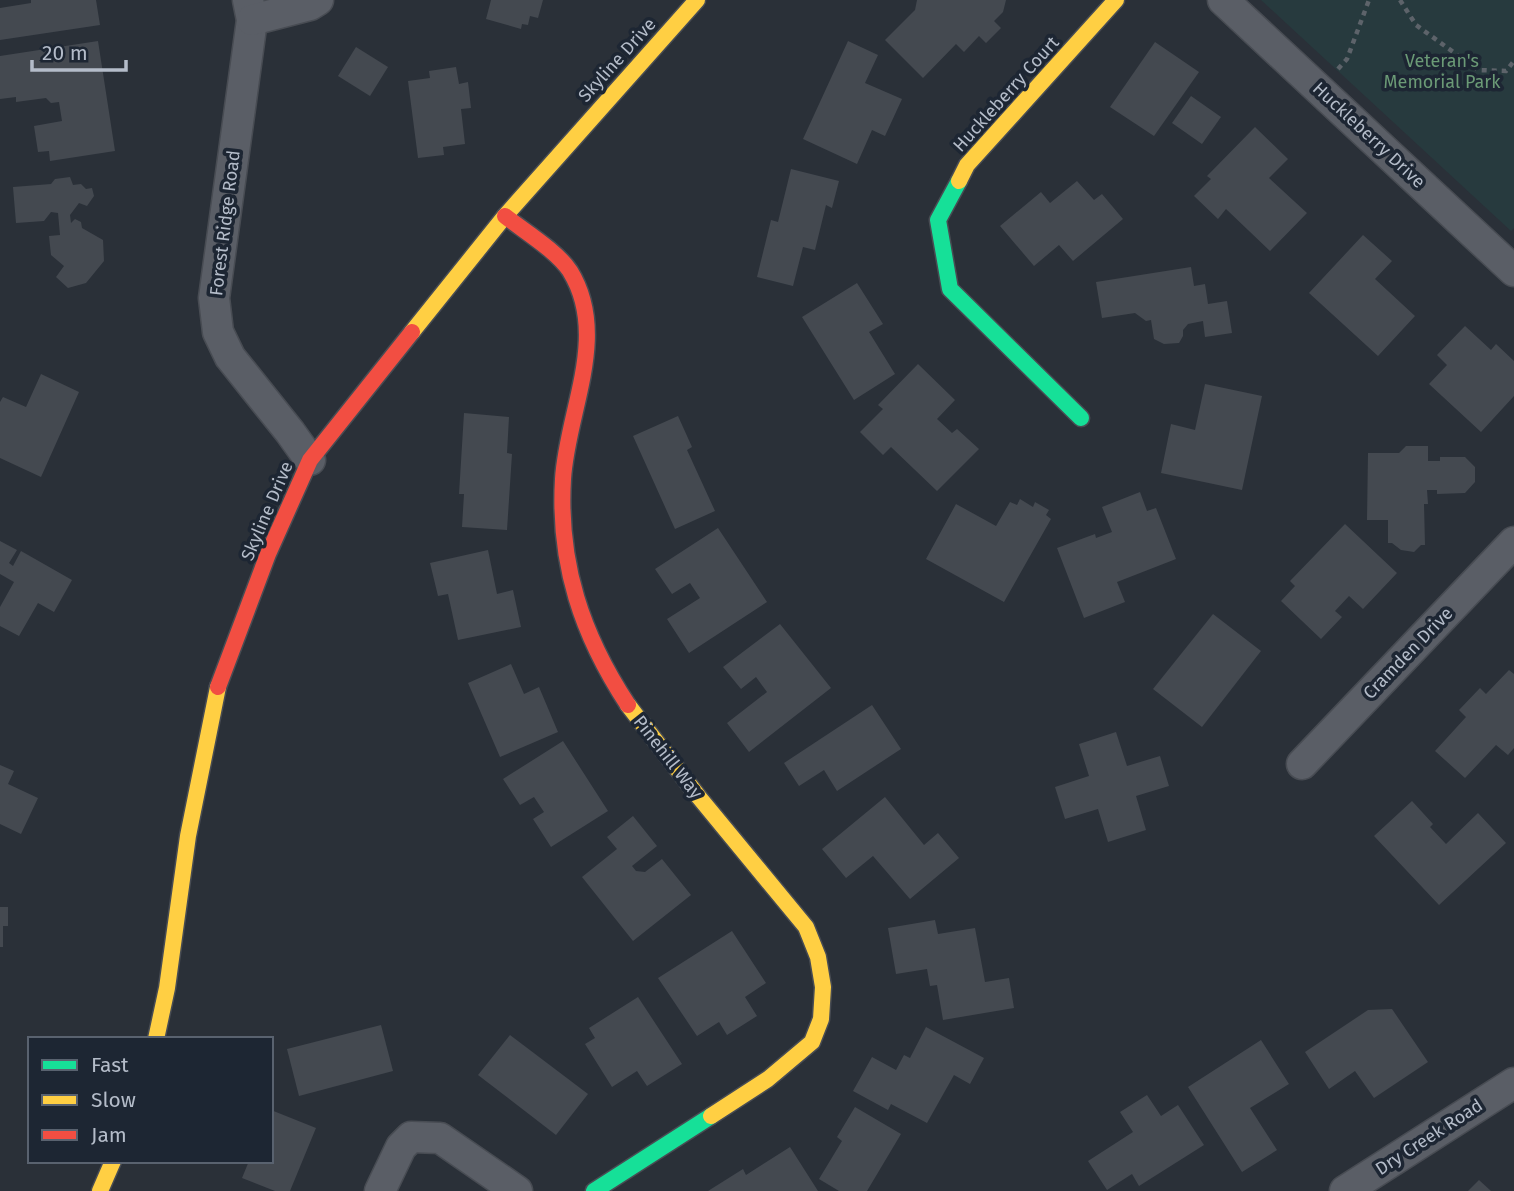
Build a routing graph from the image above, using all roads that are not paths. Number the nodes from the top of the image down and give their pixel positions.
1 (318, 0) edge
2 (697, 0) edge
3 (1116, 0) edge
4 (1223, 0) edge
5 (250, 10) edge
6 (505, 216) junction
7 (1514, 271) edge
8 (1081, 418) dead end
9 (310, 460) junction
10 (1514, 542) edge
11 (1302, 764) dead end
12 (156, 1037) edge
13 (1514, 1083) edge
14 (112, 1163) edge
15 (100, 1191) edge
16 (380, 1191) edge
17 (517, 1191) edge
18 (594, 1191) edge
19 (1345, 1191) edge

1 - 5 street
2 - 6 street, Skyline Drive
3 - 8 street, Huckleberry Court
4 - 7 street, Huckleberry Drive
5 - 9 street, Forest Ridge Road
6 - 9 street, Skyline Drive
6 - 18 street, Pinehill Way
9 - 12 street, Skyline Drive
10 - 11 street, Cramden Drive
13 - 19 street, Dry Creek Road
14 - 15 street
16 - 17 street

